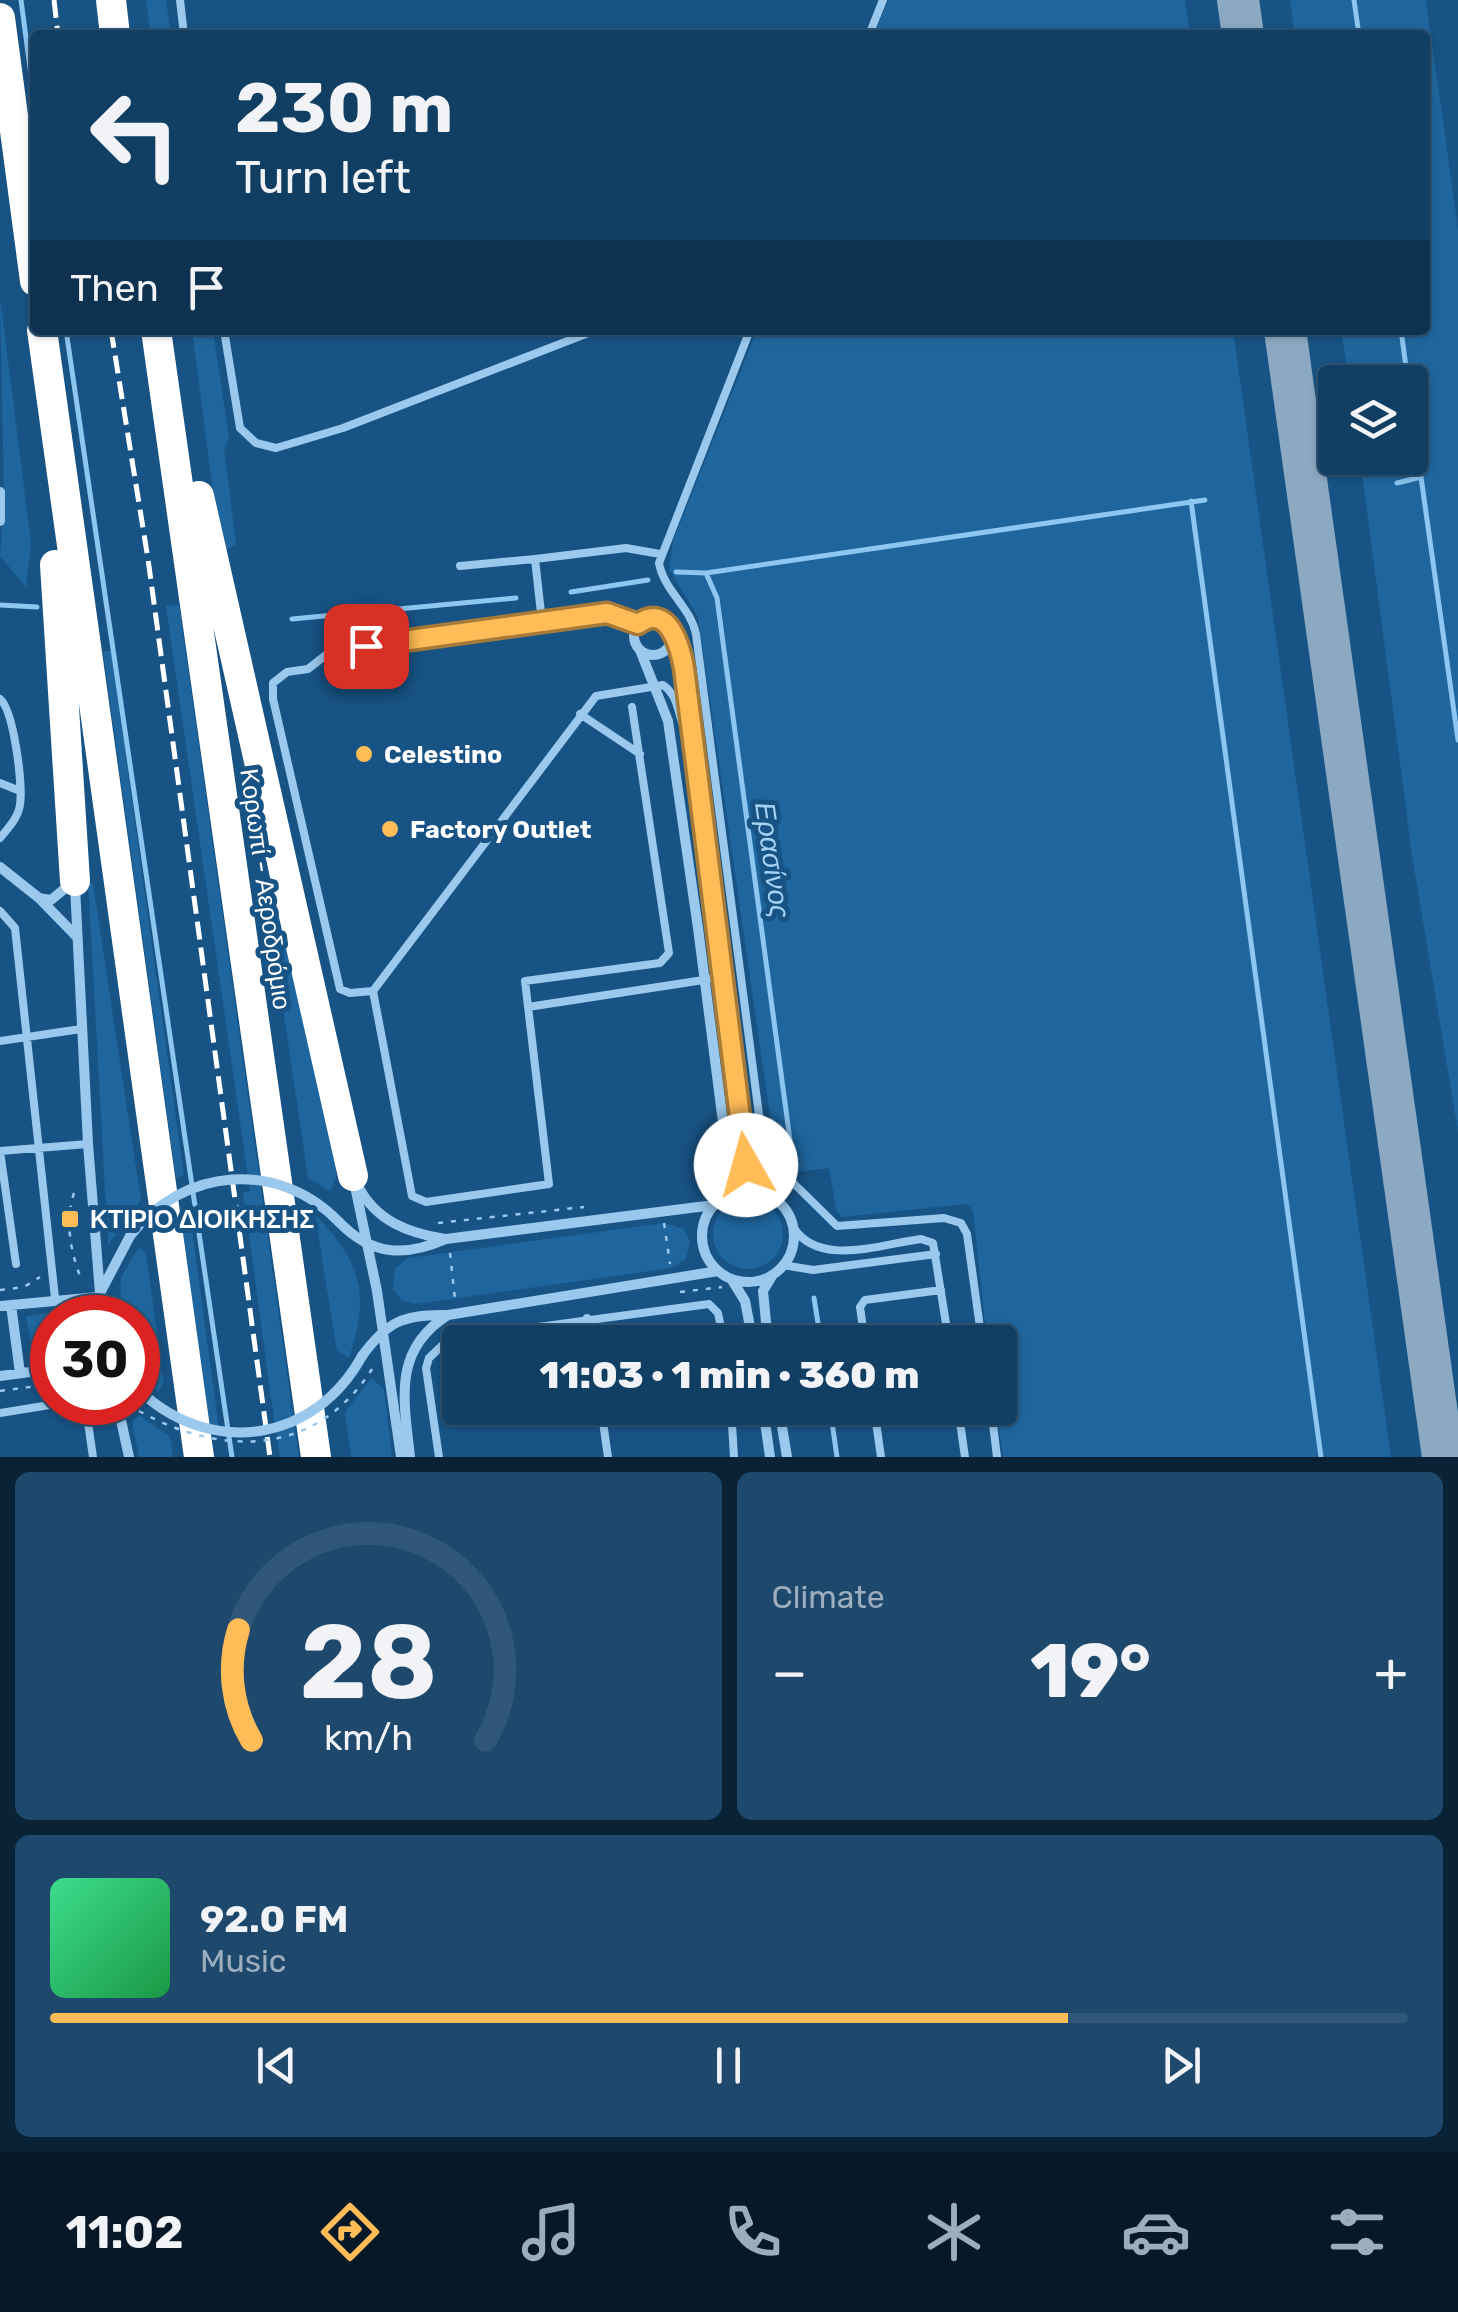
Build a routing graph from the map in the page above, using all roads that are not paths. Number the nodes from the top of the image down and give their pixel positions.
1 (111, 0) edge
2 (180, 0) edge
3 (883, 0) edge
4 (0, 18) edge
5 (114, 30) edge
6 (183, 30) edge
7 (871, 30) edge
8 (30, 243) edge
9 (43, 335) edge
10 (157, 335) edge
11 (225, 335) edge
12 (583, 335) edge
13 (748, 335) edge
14 (46, 368) junction
15 (170, 428) junction
16 (0, 492) edge
17 (0, 521) edge
18 (660, 554) junction
19 (534, 559) junction
20 (460, 566) dead end
21 (542, 622) junction
22 (638, 624) junction
23 (672, 632) junction
24 (640, 650) junction
25 (656, 683) junction
26 (0, 699) edge
27 (632, 707) dead end
28 (580, 714) junction
29 (692, 740) junction
30 (640, 754) junction
31 (0, 783) edge
32 (20, 792) junction
33 (0, 838) edge
34 (0, 867) edge
35 (75, 880) junction
36 (39, 898) junction
37 (0, 910) edge
38 (78, 938) junction
39 (724, 977) junction
40 (704, 982) junction
41 (373, 990) junction
42 (528, 1007) junction
43 (81, 1028) junction
44 (30, 1037) junction
45 (0, 1041) edge
46 (88, 1144) junction
47 (38, 1147) junction
48 (0, 1151) edge
49 (353, 1176) junction
50 (766, 1194) junction
51 (715, 1203) junction
52 (793, 1227) junction
53 (366, 1245) junction
54 (448, 1246) junction
55 (936, 1254) junction
56 (16, 1264) dead end
57 (778, 1270) junction
58 (718, 1271) junction
59 (732, 1279) junction
60 (941, 1290) junction
61 (55, 1295) edge
62 (98, 1295) edge
63 (99, 1295) edge
64 (6, 1306) edge
65 (448, 1315) junction
66 (588, 1318) junction
67 (589, 1325) edge
68 (720, 1325) edge
69 (750, 1325) edge
70 (766, 1325) edge
71 (863, 1325) edge
72 (946, 1325) edge
73 (980, 1325) edge
74 (382, 1329) junction
75 (30, 1371) edge
76 (20, 1372) junction
77 (0, 1376) edge
78 (30, 1408) edge
79 (160, 1411) edge
80 (0, 1413) edge
81 (88, 1425) edge
82 (122, 1425) edge
83 (603, 1425) edge
84 (732, 1425) edge
85 (765, 1425) edge
86 (782, 1425) edge
87 (876, 1425) edge
88 (960, 1425) edge
89 (992, 1425) edge
90 (93, 1457) edge
91 (129, 1457) edge
92 (199, 1457) edge
93 (316, 1457) edge
94 (401, 1457) edge
95 (410, 1457) edge
96 (439, 1457) edge
97 (608, 1457) edge
98 (734, 1457) edge
99 (770, 1457) edge
100 (787, 1457) edge
101 (880, 1457) edge
102 (964, 1457) edge
103 (997, 1457) edge

1 - 5 highway
2 - 6 lane
3 - 7 lane
4 - 8 highway
9 - 14 highway
10 - 15 highway, Κορωπί - Αεροδρόμιο
11 - 12 lane
13 - 18 lane
14 - 35 highway
14 - 92 highway
15 - 49 highway
15 - 93 highway, Κορωπί - Αεροδρόμιο
16 - 17 street
18 - 19 lane
18 - 73 lane
19 - 20 lane
19 - 21 lane
21 - 22 lane
21 - 41 lane
22 - 23 street
22 - 24 street
23 - 24 street
23 - 29 street
24 - 25 street
25 - 28 lane
25 - 29 lane
25 - 40 street
26 - 32 lane
27 - 30 lane
28 - 30 lane
28 - 41 lane
29 - 39 street
30 - 42 lane
31 - 32 lane
32 - 33 lane
34 - 36 street
35 - 36 street
35 - 38 street
36 - 38 street
37 - 44 lane
38 - 43 street
39 - 40 lane
39 - 50 street
40 - 42 lane
40 - 51 street
41 - 42 lane
43 - 44 lane
43 - 46 street
44 - 45 lane
44 - 47 lane
46 - 47 lane
46 - 62 street
47 - 48 lane
47 - 61 lane
48 - 56 lane
49 - 53 street
49 - 54 street
50 - 51 street
50 - 52 street
51 - 54 street
51 - 58 street
52 - 55 lane
52 - 57 street
53 - 54 street
53 - 63 street, bridge
53 - 74 street
55 - 57 lane
55 - 60 lane
57 - 59 street
57 - 70 street
58 - 59 street
58 - 65 street
59 - 69 street
60 - 71 lane
60 - 72 lane
64 - 76 street
65 - 74 street
65 - 95 street
66 - 67 lane
66 - 68 lane
66 - 96 lane
74 - 79 street, bridge
74 - 94 street
75 - 76 street
76 - 77 street
78 - 80 lane
81 - 90 lane
82 - 91 street
83 - 97 lane
84 - 98 lane
85 - 99 street
86 - 100 street
87 - 101 lane
88 - 102 lane
89 - 103 lane

